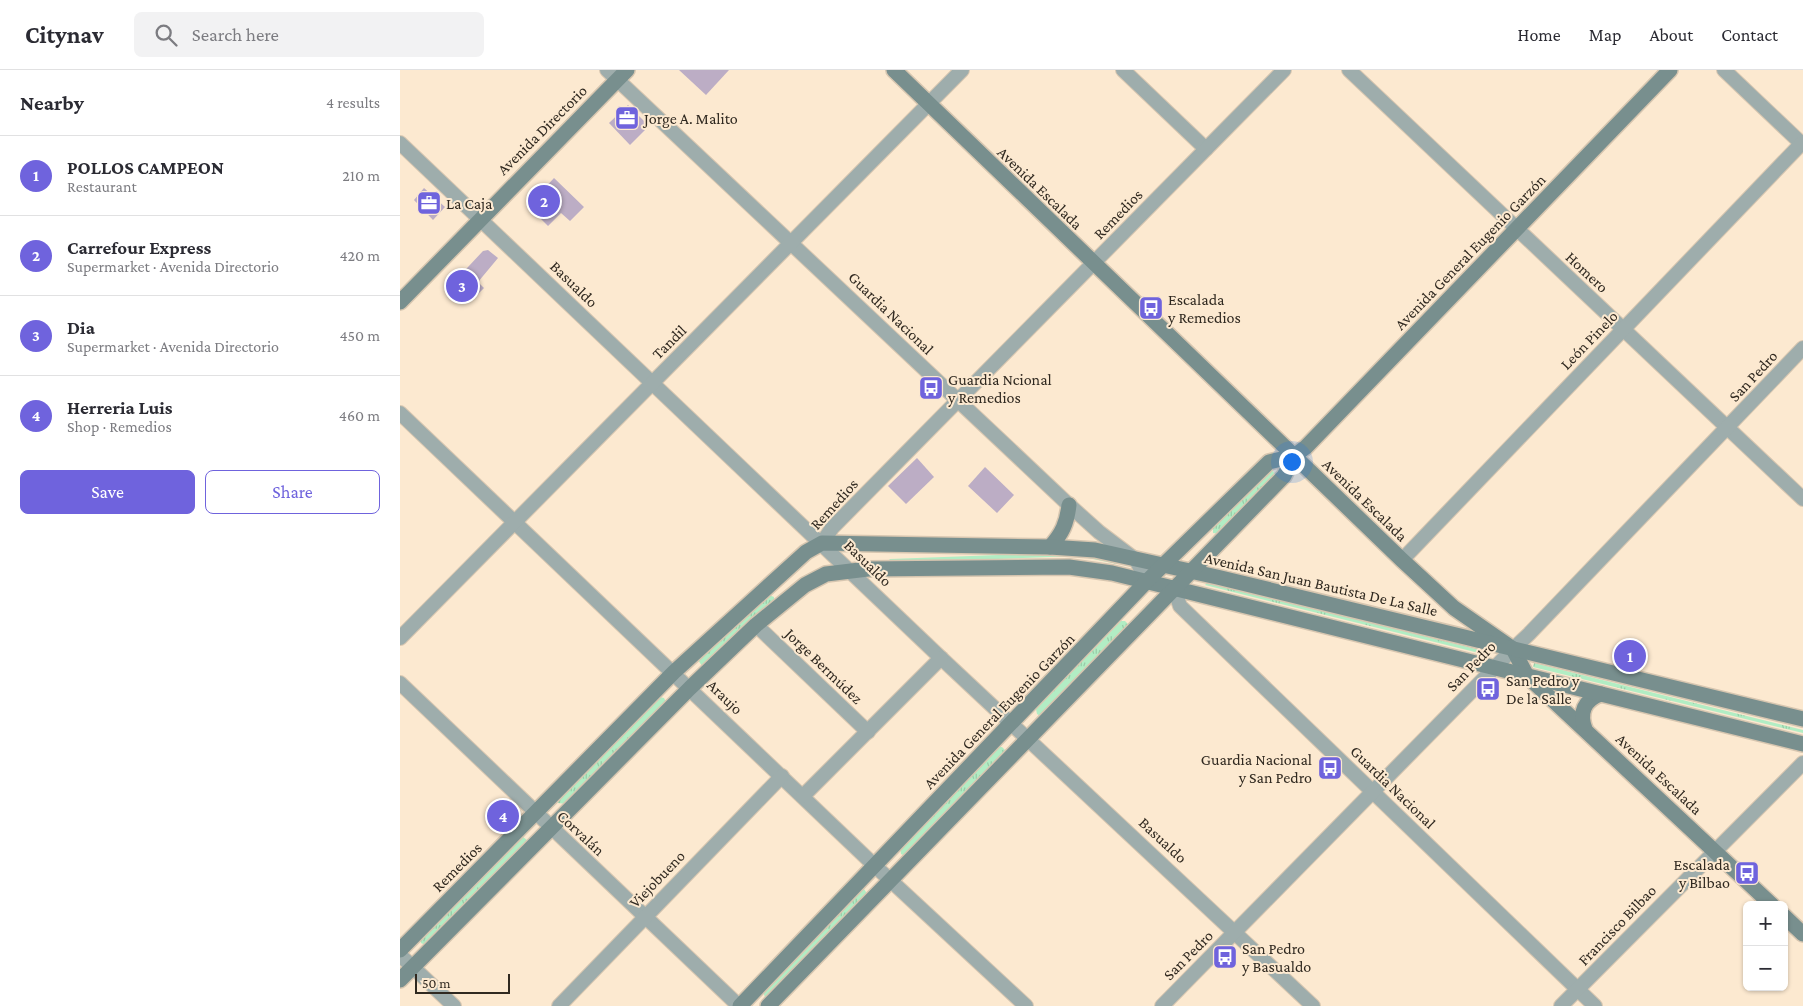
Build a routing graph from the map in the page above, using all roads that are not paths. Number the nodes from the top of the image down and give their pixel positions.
1 (894, 70) edge
2 (962, 70) edge
3 (1123, 70) edge
4 (1284, 70) edge
5 (1349, 70) edge
6 (1670, 70) edge
7 (1724, 70) edge
8 (617, 73) edge
9 (929, 104) junction
10 (400, 143) edge
11 (1802, 144) edge
12 (1206, 149) junction
13 (479, 219) junction
14 (1516, 229) junction
15 (792, 243) junction
16 (1094, 264) junction
17 (400, 302) edge
18 (1623, 330) junction
19 (1803, 348) edge
20 (653, 384) junction
21 (957, 401) junction
22 (400, 413) edge
23 (1728, 428) junction
24 (1294, 456) junction
25 (1803, 499) edge
26 (1069, 505) junction
27 (514, 522) junction
28 (822, 543) junction
29 (1050, 546) junction
30 (1136, 560) junction
31 (1402, 560) junction
32 (1165, 566) junction
33 (850, 570) junction
34 (1191, 572) junction
35 (1147, 582) junction
36 (1174, 588) junction
37 (756, 625) junction
38 (400, 638) edge
39 (1513, 648) junction
40 (941, 658) junction
41 (1495, 668) junction
42 (674, 672) junction
43 (1527, 676) junction
44 (400, 683) edge
45 (690, 688) junction
46 (1601, 694) junction
47 (1803, 719) edge
48 (1012, 723) junction
49 (1585, 729) junction
50 (868, 732) junction
51 (1028, 738) junction
52 (1803, 744) edge
53 (1803, 762) edge
54 (782, 776) junction
55 (1372, 792) junction
56 (803, 796) junction
57 (534, 813) junction
58 (550, 828) junction
59 (1714, 850) junction
60 (875, 866) junction
61 (891, 880) junction
62 (1768, 901) edge
63 (644, 916) junction
64 (1788, 920) edge
65 (1235, 932) junction
66 (1803, 934) edge
67 (400, 950) edge
68 (400, 956) edge
69 (413, 967) junction
70 (400, 980) edge
71 (1578, 990) junction
72 (454, 1006) edge
73 (559, 1006) edge
74 (740, 1006) edge
75 (768, 1006) edge
76 (1026, 1006) edge
77 (1162, 1006) edge
78 (1313, 1006) edge
79 (1561, 1006) edge
80 (1596, 1006) edge

1 - 9 street, Avenida Escalada
2 - 9 street, Tandil
3 - 12 street
4 - 12 street, Remedios
5 - 14 street, Homero
6 - 14 street, Avenida General Eugenio Garzón
7 - 11 street
8 - 13 street, Avenida Directorio
8 - 15 street, Guardia Nacional
9 - 15 street, Tandil
9 - 16 street, Avenida Escalada
10 - 13 street, Basualdo
11 - 18 street, León Pinelo
12 - 16 street, Remedios
13 - 17 street, Avenida Directorio
13 - 20 street, Basualdo
14 - 18 street, Homero
14 - 24 street, Avenida General Eugenio Garzón
15 - 20 street, Tandil
15 - 21 street, Guardia Nacional
16 - 21 street, Remedios
16 - 24 street, Avenida Escalada
18 - 23 street, Homero
18 - 31 street, León Pinelo
19 - 23 street, San Pedro
20 - 27 street, Tandil
20 - 28 street, Basualdo
21 - 26 street, Guardia Nacional
21 - 28 street, Remedios
22 - 27 street, Araujo
23 - 25 street, Homero
23 - 39 street, San Pedro
24 - 31 street, Avenida Escalada
24 - 32 street, Avenida General Eugenio Garzón
24 - 34 street, Avenida General Eugenio Garzón
26 - 29 street
26 - 30 street, Guardia Nacional
27 - 38 street, Tandil
27 - 42 street, Araujo
28 - 29 street, Avenida San Juan Bautista De La Salle
28 - 33 street, Basualdo
28 - 42 street, Remedios
29 - 30 street, Avenida San Juan Bautista De La Salle
30 - 32 street, Avenida San Juan Bautista De La Salle
30 - 35 street, Guardia Nacional
31 - 39 street, Avenida Escalada
32 - 34 street, Avenida San Juan Bautista De La Salle
32 - 35 street, Avenida General Eugenio Garzón
33 - 35 street
33 - 37 street
33 - 40 street, Basualdo
34 - 36 street, Avenida General Eugenio Garzón
34 - 39 street, Avenida San Juan Bautista De La Salle
35 - 36 street
35 - 48 street, Avenida General Eugenio Garzón
36 - 41 street
36 - 51 street, Avenida General Eugenio Garzón
36 - 55 street, Guardia Nacional
37 - 45 street
37 - 50 street, Jorge Bermúdez
39 - 41 street, San Pedro
39 - 43 street, Avenida Escalada
39 - 47 street, Avenida San Juan Bautista De La Salle
40 - 48 street, Basualdo
40 - 50 street
41 - 43 street
41 - 55 street, San Pedro
42 - 45 street, Araujo
42 - 57 street, Remedios
43 - 46 street
43 - 49 street, Avenida Escalada
44 - 57 street, Corvalán
45 - 54 street, Araujo
45 - 58 street
46 - 49 street
46 - 52 street
48 - 51 street, Basualdo
48 - 60 street, Avenida General Eugenio Garzón
49 - 59 street, Avenida Escalada
50 - 56 street
51 - 61 street, Avenida General Eugenio Garzón
51 - 65 street, Basualdo
53 - 59 street, Francisco Bilbao
54 - 56 street, Araujo
54 - 63 street, Viejobueno
55 - 65 street, San Pedro
55 - 71 street, Guardia Nacional
56 - 60 street, Araujo
57 - 58 street, Corvalán
57 - 67 street, Remedios
58 - 63 street, Corvalán
58 - 69 street
59 - 62 street, Avenida Escalada
59 - 71 street, Francisco Bilbao
60 - 61 street, Araujo
60 - 74 street, Avenida General Eugenio Garzón
61 - 75 street, Avenida General Eugenio Garzón
61 - 76 street, Araujo
63 - 73 street, Viejobueno
63 - 74 street, Corvalán
64 - 66 street
65 - 77 street, San Pedro
65 - 78 street, Basualdo
68 - 69 street
69 - 70 street
69 - 72 street
71 - 79 street, Francisco Bilbao
71 - 80 street, Guardia Nacional

